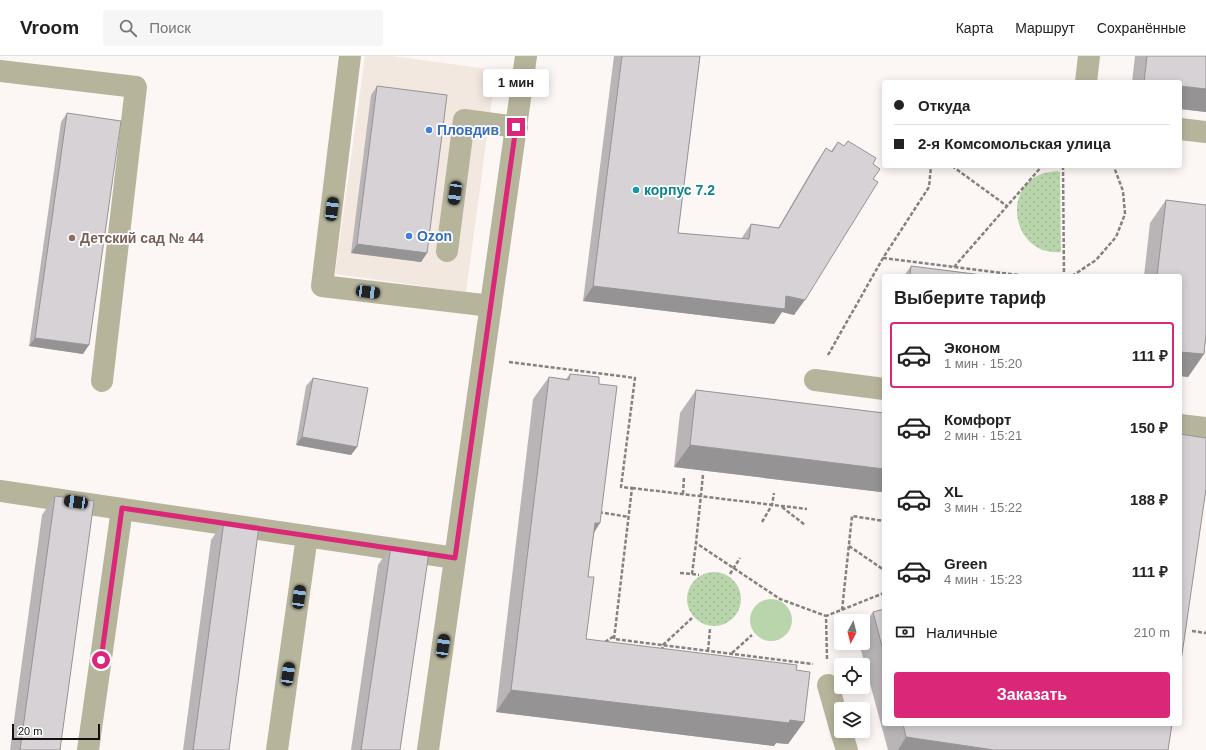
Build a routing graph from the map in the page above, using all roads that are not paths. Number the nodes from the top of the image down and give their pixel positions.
1 (350, 56) edge
2 (526, 56) edge
3 (1089, 56) edge
4 (0, 71) edge
5 (1086, 80) edge
6 (516, 127) junction
7 (1182, 129) edge
8 (1206, 132) edge
9 (447, 252) dead end
10 (491, 306) junction
11 (815, 380) road end
12 (102, 381) dead end
13 (882, 389) edge
14 (1182, 425) edge
15 (1206, 428) edge
16 (0, 491) edge
17 (122, 508) junction
18 (307, 536) junction
19 (455, 558) junction
20 (828, 675) road end
21 (834, 702) edge
22 (843, 738) edge
23 (88, 750) edge
24 (277, 750) edge
25 (428, 750) edge
26 (847, 750) edge

1 - 10 street
2 - 6 street
3 - 5 street
4 - 12 street
6 - 9 street
6 - 10 street
7 - 8 street
10 - 19 street
11 - 13 street
14 - 15 street
16 - 17 street
17 - 18 street
17 - 23 street
18 - 19 street
18 - 24 street
19 - 25 street
20 - 21 street
22 - 26 street

